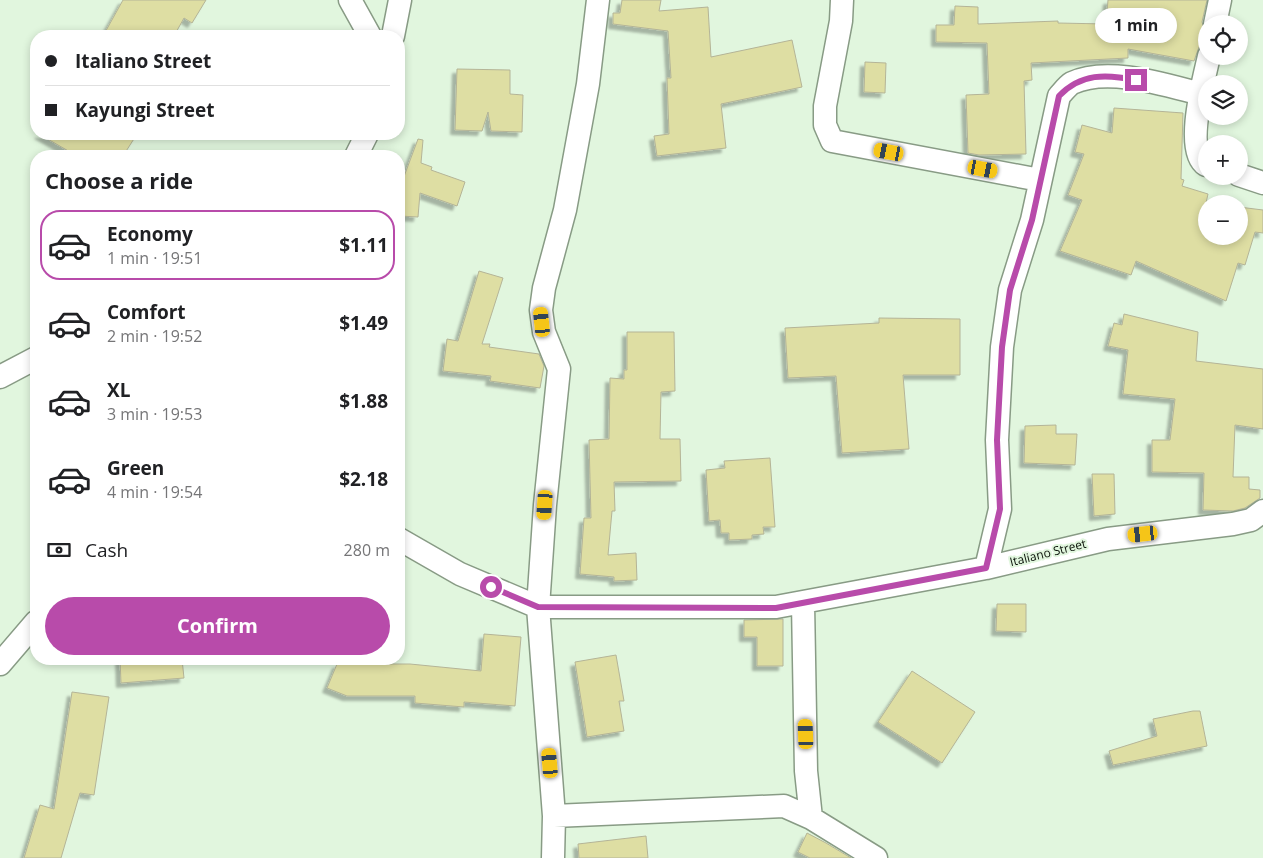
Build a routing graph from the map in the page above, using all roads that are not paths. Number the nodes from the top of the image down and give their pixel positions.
1 (350, 0) edge
2 (400, 0) edge
3 (598, 0) edge
4 (842, 0) edge
5 (1220, 0) edge
6 (1217, 15) edge
7 (367, 30) edge
8 (394, 30) edge
9 (1198, 93) edge
10 (1198, 123) edge
11 (1198, 156) edge
12 (1248, 178) edge
13 (1040, 180) junction
14 (1263, 183) edge
15 (30, 361) edge
16 (0, 377) edge
17 (1263, 511) edge
18 (405, 542) edge
19 (986, 568) junction
20 (803, 603) junction
21 (538, 607) junction
22 (30, 629) edge
23 (0, 664) edge
24 (554, 816) junction
25 (811, 818) junction
26 (553, 858) edge
27 (876, 858) edge

1 - 7 street
2 - 8 street
3 - 21 street
4 - 13 street
5 - 6 street
9 - 13 street
10 - 11 street
12 - 14 street
13 - 19 street
15 - 16 street
17 - 19 street, Italiano Street
18 - 21 street, Italiano Street
19 - 20 street, Italiano Street
20 - 21 street, Italiano Street
20 - 25 street
21 - 24 street
22 - 23 street
24 - 25 street
24 - 26 street
25 - 27 street

